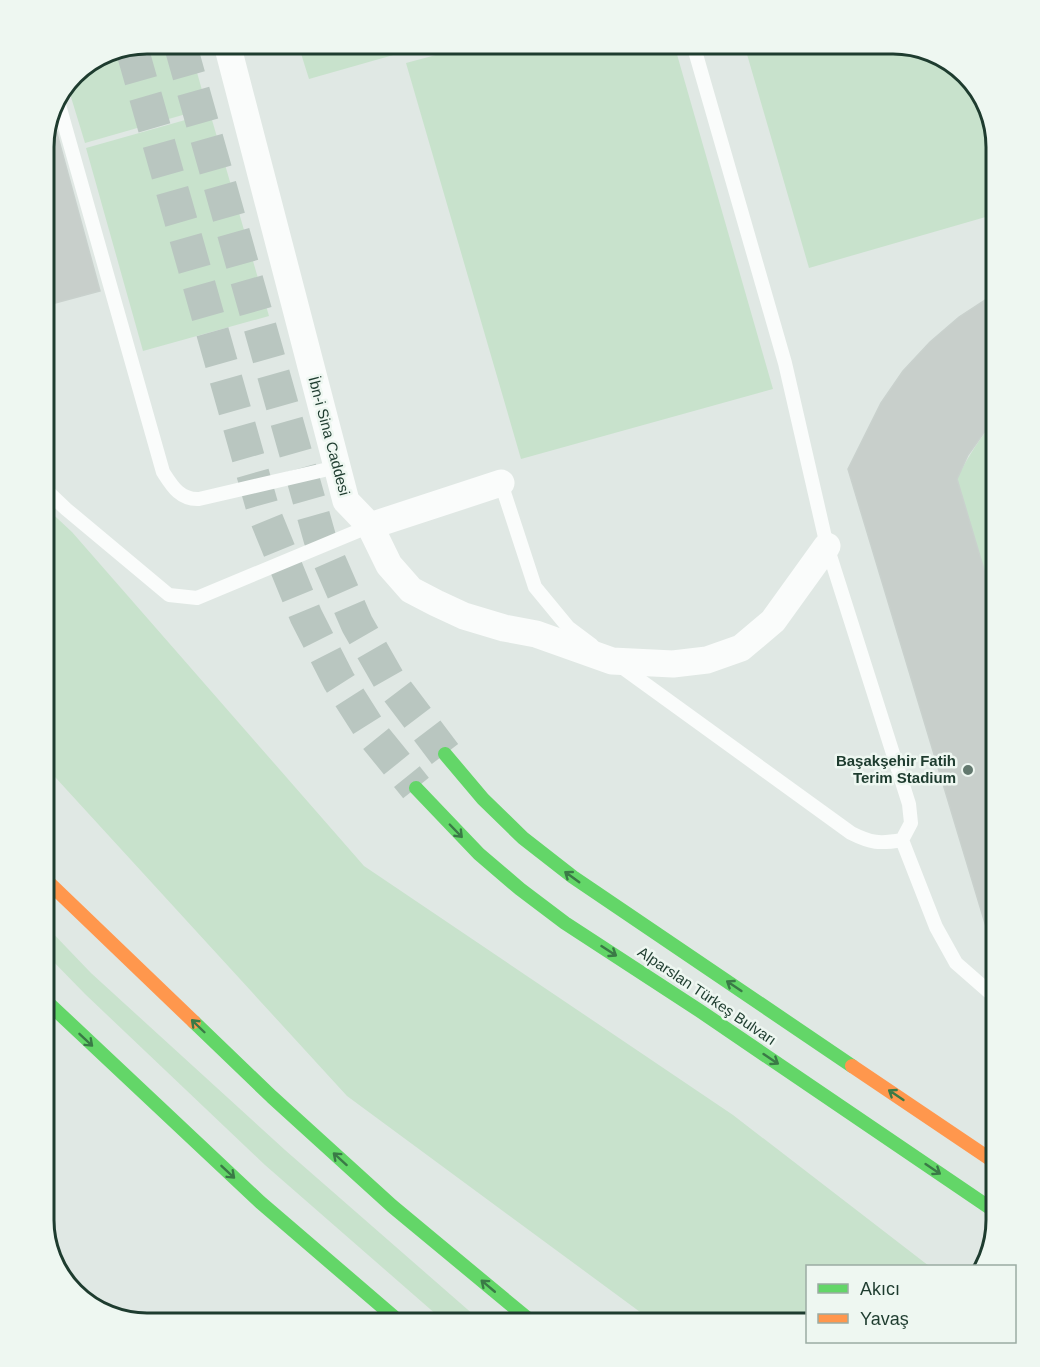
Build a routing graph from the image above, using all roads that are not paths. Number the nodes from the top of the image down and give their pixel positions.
1 (230, 54) edge
2 (696, 54) edge
3 (61, 113) edge
4 (337, 467) junction
5 (501, 483) joint
6 (54, 498) edge
7 (370, 526) junction
8 (828, 546) junction
9 (612, 661) junction
10 (445, 754) tunnel mouth
11 (416, 788) tunnel mouth
12 (902, 840) junction
13 (54, 888) edge
14 (986, 989) edge
15 (54, 1008) edge
16 (986, 1155) edge
17 (986, 1205) edge
18 (389, 1313) edge
19 (521, 1313) edge

1 - 4 street, İbn-i Sina Caddesi
2 - 8 lane
3 - 4 lane
4 - 7 street, İbn-i Sina Caddesi
5 - 7 street
5 - 9 lane
6 - 7 lane
7 - 9 street, İbn-i Sina Caddesi
8 - 9 street, İbn-i Sina Caddesi
8 - 12 lane
9 - 12 lane
16 -> 10 main road, Alparslan Türkeş Bulvarı
11 -> 17 main road, Alparslan Türkeş Bulvarı
12 - 14 lane
19 -> 13 main road
15 -> 18 main road

